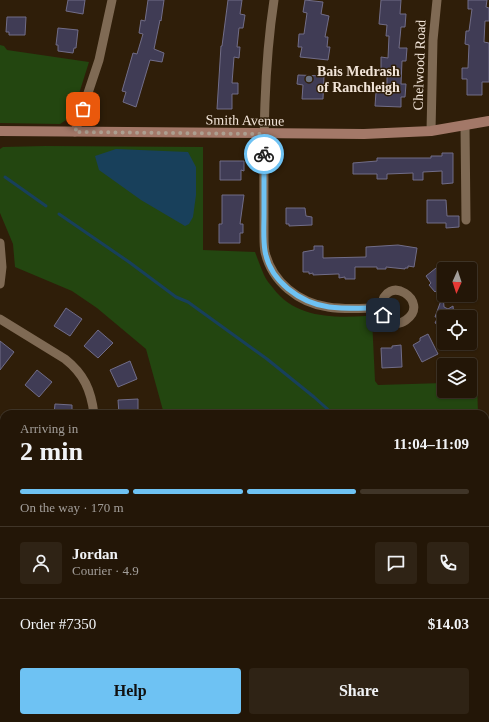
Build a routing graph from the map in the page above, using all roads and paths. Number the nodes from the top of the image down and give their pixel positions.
1 (112, 0) edge
2 (274, 0) edge
3 (437, 0) edge
4 (489, 121) edge
5 (465, 126) junction
6 (0, 131) edge
7 (431, 131) junction
8 (75, 132) junction
9 (264, 134) junction
10 (466, 220) dead end
11 (0, 243) edge
12 (0, 284) edge
13 (381, 308) dead end
14 (0, 319) edge
15 (93, 410) edge

1 - 8 street
2 - 9 street
3 - 7 street, Chelwood Road
4 - 5 main road, Smith Avenue
5 - 7 main road, Smith Avenue
5 - 10 street
6 - 8 main road, Smith Avenue
7 - 9 main road, Smith Avenue
8 - 9 main road, Smith Avenue
9 - 13 street
11 - 12 street
14 - 15 street

